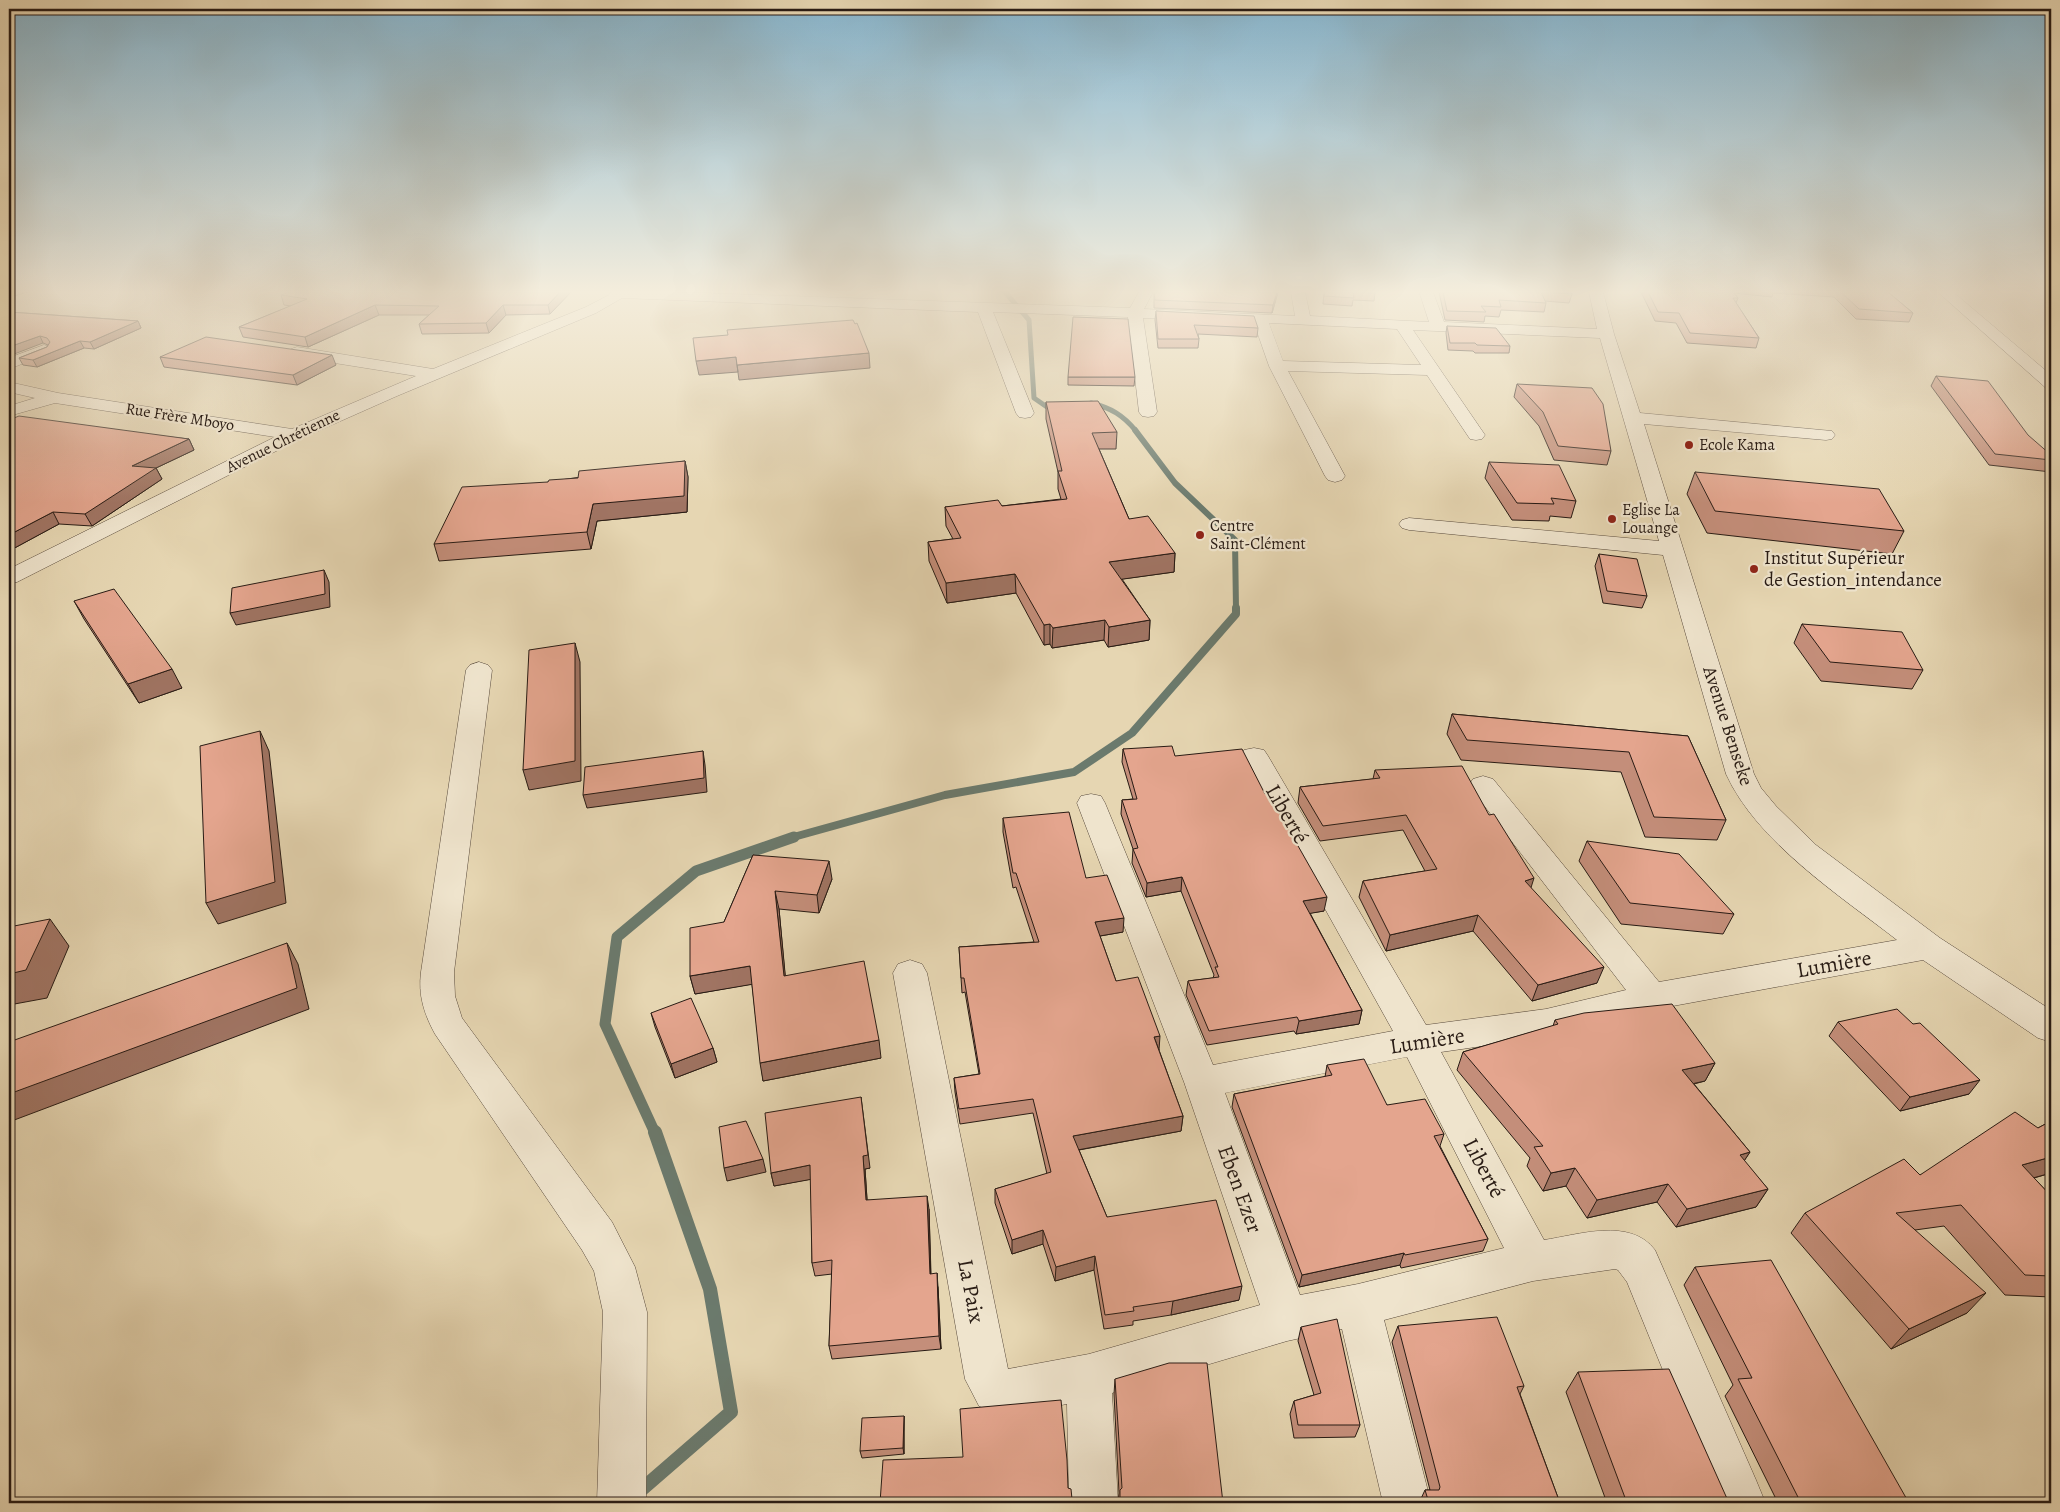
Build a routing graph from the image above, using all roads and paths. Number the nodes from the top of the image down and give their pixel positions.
1 (360, 363) edge
2 (462, 363) edge
3 (1007, 363) edge
4 (1142, 363) edge
5 (1276, 363) edge
6 (1427, 363) edge
7 (1615, 363) edge
8 (2026, 363) edge
9 (1277, 366) junction
10 (9, 370) edge
11 (1432, 370) junction
12 (434, 374) junction
13 (9, 377) edge
14 (2051, 384) edge
15 (9, 387) edge
16 (54, 398) junction
17 (9, 411) edge
18 (1148, 412) dead end
19 (1026, 414) dead end
20 (1633, 418) junction
21 (294, 435) junction
22 (1476, 435) dead end
23 (1826, 435) dead end
24 (1335, 476) dead end
25 (1409, 524) dead end
26 (1672, 549) junction
27 (9, 577) edge
28 (479, 670) dead end
29 (1254, 756) dead end
30 (1483, 785) dead end
31 (1091, 803) dead end
32 (1928, 947) junction
33 (910, 973) dead end
34 (1651, 997) junction
35 (2051, 1028) edge
36 (1417, 1041) junction
37 (1202, 1082) junction
38 (1533, 1261) junction
39 (1358, 1305) junction
40 (1287, 1319) junction
41 (1089, 1377) junction
42 (1739, 1497) dead end
43 (622, 1503) edge
44 (1093, 1503) edge
45 (1407, 1503) edge

1 - 12 street
2 - 12 street, Avenue Chrétienne
3 - 19 street
4 - 18 street
5 - 9 street
6 - 11 street
7 - 20 street, Avenue Benseke
8 - 14 street
9 - 11 street
9 - 24 street
10 - 13 street
11 - 22 street
12 - 21 street, Avenue Chrétienne
15 - 16 street
16 - 17 street, Rue Frère Mboyo
16 - 21 street, Rue Frère Mboyo
20 - 23 street
20 - 26 street, Avenue Benseke
21 - 27 street, Avenue Chrétienne
25 - 26 street
26 - 32 street, Avenue Benseke
28 - 43 street
29 - 36 street, Liberté
30 - 34 street
31 - 37 street, Eben Ezer
32 - 34 street, Lumière
32 - 35 street, Avenue Benseke
33 - 41 street, La Paix
34 - 36 street, Lumière
36 - 37 street, Lumière
36 - 38 street, Liberté
37 - 40 street, Eben Ezer
38 - 39 street
38 - 42 street
39 - 40 street
39 - 45 street
40 - 41 street, La Paix
41 - 44 street

